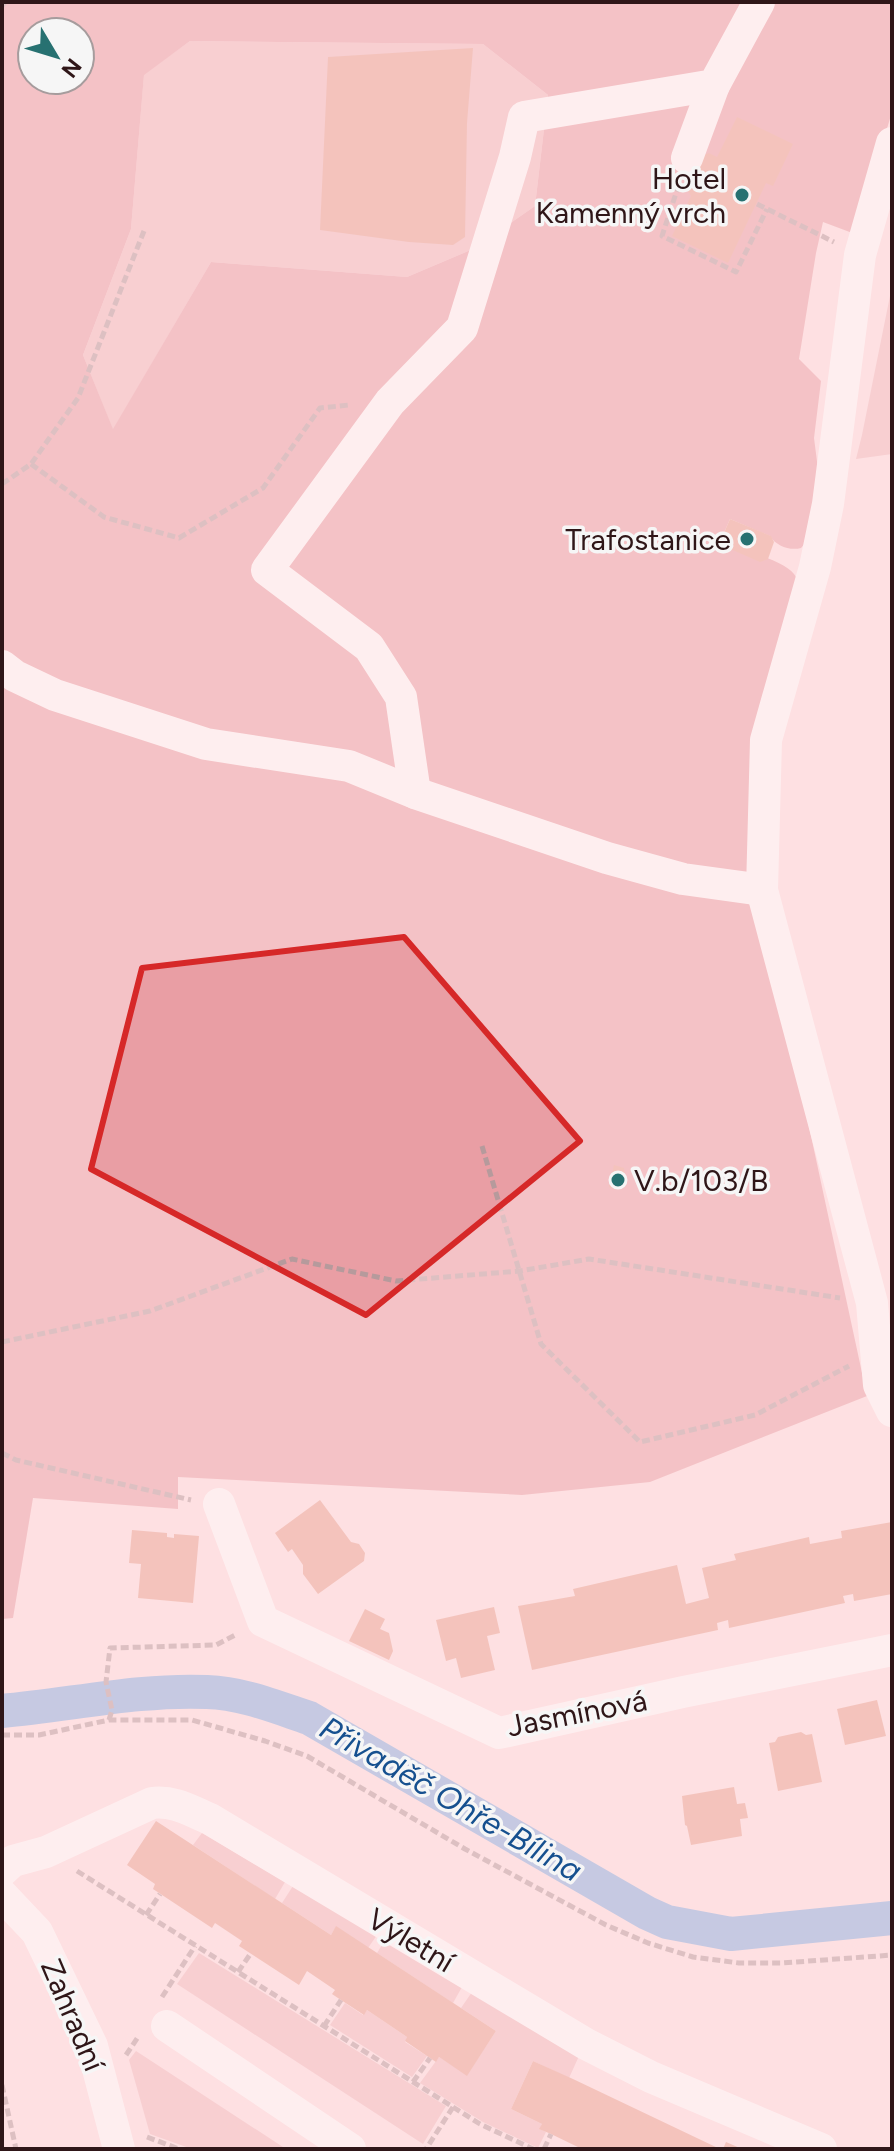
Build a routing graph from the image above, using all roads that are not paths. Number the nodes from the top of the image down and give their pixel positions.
1 (759, 2) edge
2 (714, 85) junction
3 (892, 143) edge
4 (687, 158) road end
5 (2, 666) edge
6 (415, 793) junction
7 (762, 890) junction
8 (892, 1411) edge
9 (219, 1504) road end
10 (892, 1650) edge
11 (2, 1871) edge
12 (2, 1895) edge
13 (167, 2026) dead end
14 (132, 2142) edge
15 (350, 2149) edge
16 (821, 2149) edge

1 - 2 street
2 - 4 street
2 - 6 street
3 - 7 street
5 - 6 street
6 - 7 street
7 - 8 street
9 - 10 street, Jasmínová
11 - 16 street, Výletní
12 - 14 street, Zahradní
13 - 15 street

